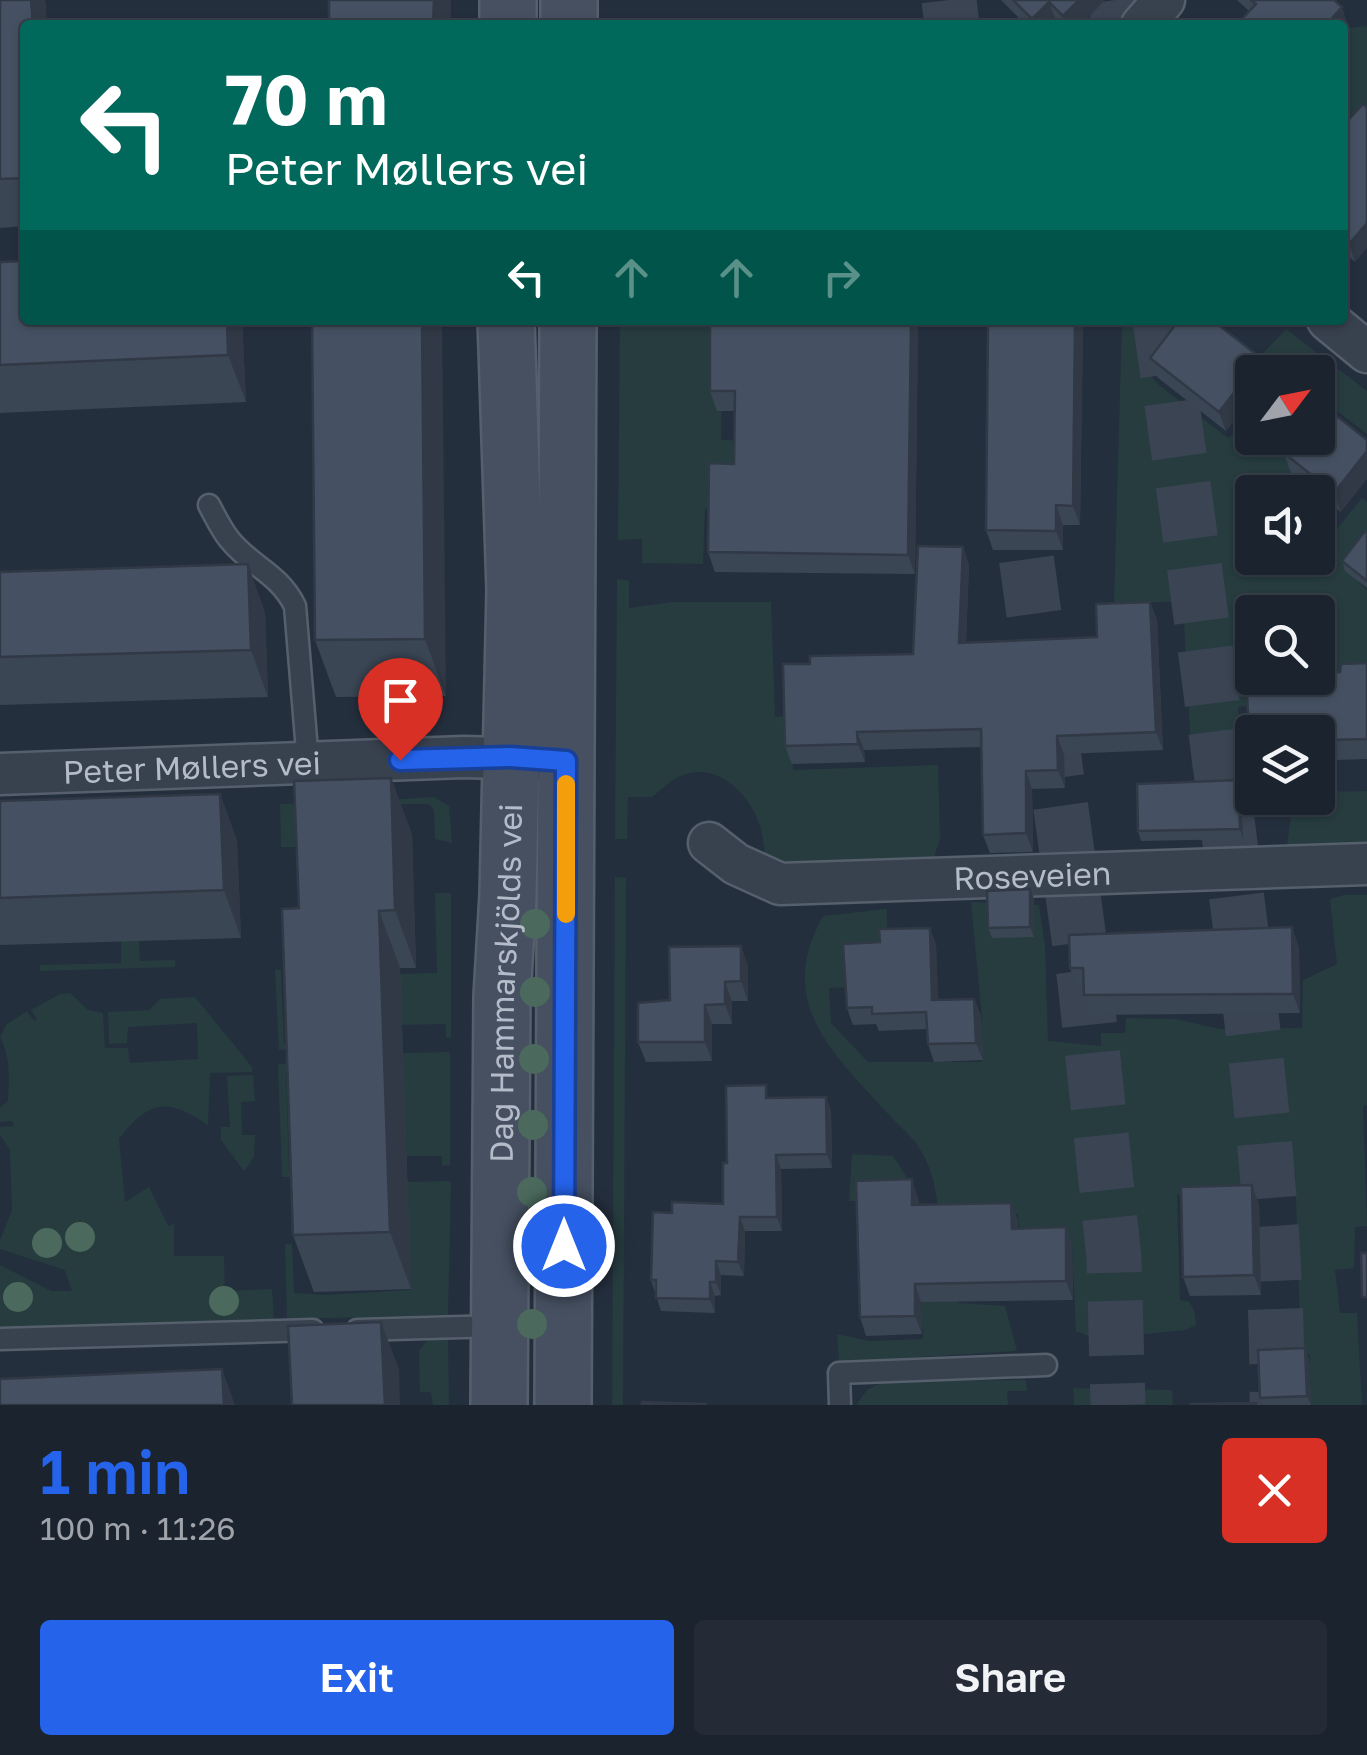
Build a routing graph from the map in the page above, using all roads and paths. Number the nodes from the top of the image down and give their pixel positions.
1 (1164, 0) edge
2 (1146, 20) edge
3 (506, 325) edge
4 (568, 325) edge
5 (1334, 325) edge
6 (1367, 352) edge
7 (209, 505) dead end
8 (510, 757) junction
9 (566, 761) junction
10 (308, 763) junction
11 (0, 774) edge
12 (709, 843) dead end
13 (1367, 864) edge
14 (499, 1326) junction
15 (0, 1339) edge
16 (1046, 1365) dead end
17 (499, 1405) edge
18 (562, 1405) edge
19 (840, 1405) edge

1 - 2 street
3 - 8 main road, Dag Hammarskjölds vei
4 - 9 main road, Dag Hammarskjölds vei
5 - 6 street
7 - 10 lane
8 - 9 street, Peter Møllers vei
8 - 10 street, Peter Møllers vei
8 - 14 main road, Dag Hammarskjölds vei
9 - 18 main road, Dag Hammarskjölds vei
10 - 11 street, Peter Møllers vei
12 - 13 street, Roseveien
14 - 15 lane
14 - 17 main road, Dag Hammarskjölds vei
16 - 19 lane

